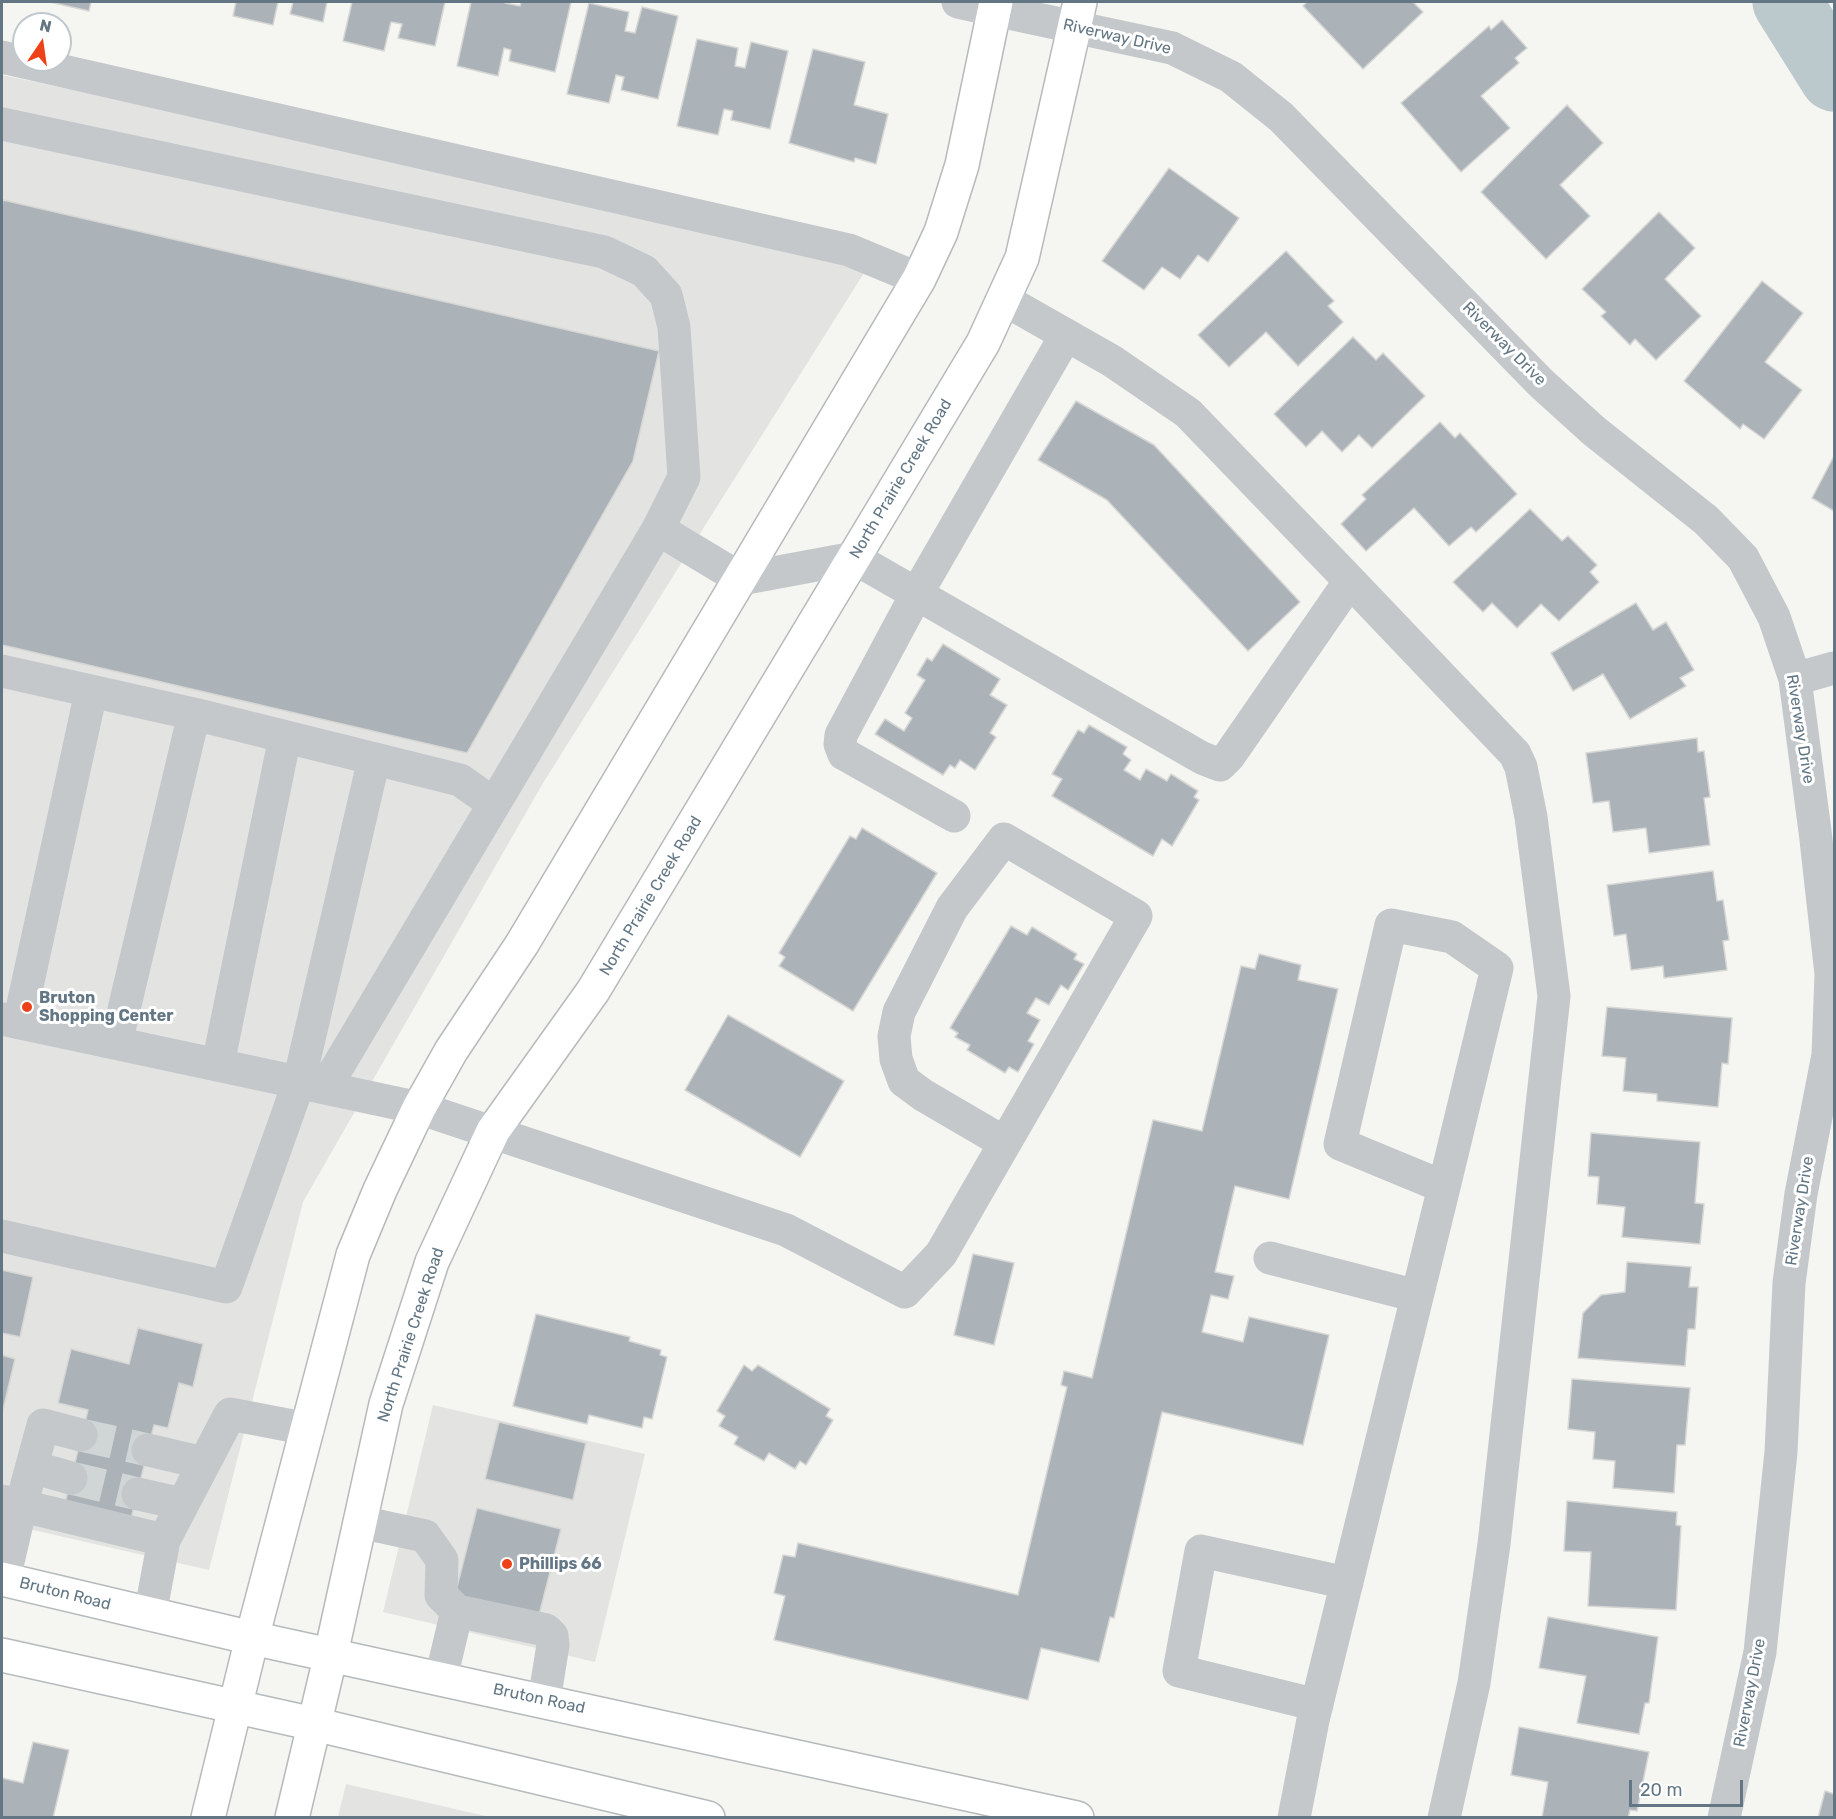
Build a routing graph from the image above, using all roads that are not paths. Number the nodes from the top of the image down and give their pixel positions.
1 (958, 2) edge
2 (995, 6) edge
3 (1077, 14) edge
4 (2, 57) edge
5 (2, 124) edge
6 (919, 279) junction
7 (1003, 299) junction
8 (1066, 335) junction
9 (658, 529) junction
10 (854, 558) junction
11 (741, 579) junction
12 (1350, 581) junction
13 (916, 594) junction
14 (1834, 668) edge
15 (2, 671) edge
16 (1795, 679) junction
17 (91, 692) junction
18 (194, 714) junction
19 (285, 737) junction
20 (374, 759) junction
21 (494, 804) junction
22 (954, 816) dead end
23 (10, 1021) edge
24 (116, 1044) junction
25 (218, 1064) junction
26 (312, 1085) junction
27 (419, 1108) junction
28 (493, 1131) junction
29 (1005, 1143) junction
30 (1444, 1187) junction
31 (2, 1236) edge
32 (1270, 1258) dead end
33 (1417, 1296) junction
34 (308, 1430) junction
35 (81, 1435) tunnel mouth
36 (148, 1450) tunnel mouth
37 (204, 1463) junction
38 (32, 1467) junction
39 (71, 1478) tunnel mouth
40 (138, 1494) tunnel mouth
41 (11, 1503) edge
42 (183, 1504) junction
43 (360, 1522) junction
44 (164, 1540) junction
45 (3, 1579) edge
46 (1347, 1583) junction
47 (457, 1611) junction
48 (150, 1615) junction
49 (252, 1638) junction
50 (331, 1654) junction
51 (2, 1655) edge
52 (441, 1678) junction
53 (544, 1701) junction
54 (1317, 1705) junction
55 (235, 1708) junction
56 (314, 1724) junction
57 (208, 1818) edge
58 (292, 1818) edge
59 (708, 1818) edge
60 (1077, 1818) edge
61 (1294, 1818) edge
62 (1444, 1818) edge
63 (1724, 1818) edge

1 - 2 street, Riverway Drive
2 - 3 street, Riverway Drive
2 - 6 main road
3 - 7 main road, North Prairie Creek Road
3 - 16 street, Riverway Drive
4 - 6 street
5 - 9 street
6 - 11 main road
7 - 8 street
7 - 10 main road, North Prairie Creek Road
8 - 12 street
8 - 13 street
9 - 11 street
9 - 21 street
10 - 11 street
10 - 13 street
10 - 28 main road, North Prairie Creek Road
11 - 27 main road
12 - 13 street
12 - 62 street
13 - 22 street
14 - 16 street
15 - 17 street
16 - 63 street, Riverway Drive
17 - 18 street
17 - 23 street
18 - 19 street
18 - 24 street
19 - 20 street
19 - 25 street
20 - 21 street
20 - 26 street
21 - 26 street
23 - 24 street
24 - 25 street
25 - 26 street
26 - 27 street
26 - 31 street
27 - 28 street
27 - 34 main road
28 - 29 street
28 - 43 main road, North Prairie Creek Road
29 - 29 street
30 - 30 street
30 - 33 street
32 - 33 street
33 - 46 street
34 - 37 street
34 - 49 main road
35 - 38 street
36 - 37 street
37 - 42 street
38 - 39 street
38 - 41 street
40 - 42 street
41 - 44 street
41 - 45 street
42 - 44 street
43 - 47 street
43 - 50 main road, North Prairie Creek Road
44 - 48 street
45 - 48 main road, Bruton Road
46 - 54 street
46 - 54 street
47 - 52 street
47 - 53 street
48 - 49 main road, Bruton Road
49 - 50 main road, Bruton Road
49 - 55 main road
50 - 52 main road, Bruton Road
50 - 56 main road, North Prairie Creek Road
51 - 55 main road
52 - 53 main road, Bruton Road
53 - 60 main road, Bruton Road
54 - 61 street
55 - 56 main road
55 - 57 main road
56 - 58 main road, North Prairie Creek Road
56 - 59 main road

